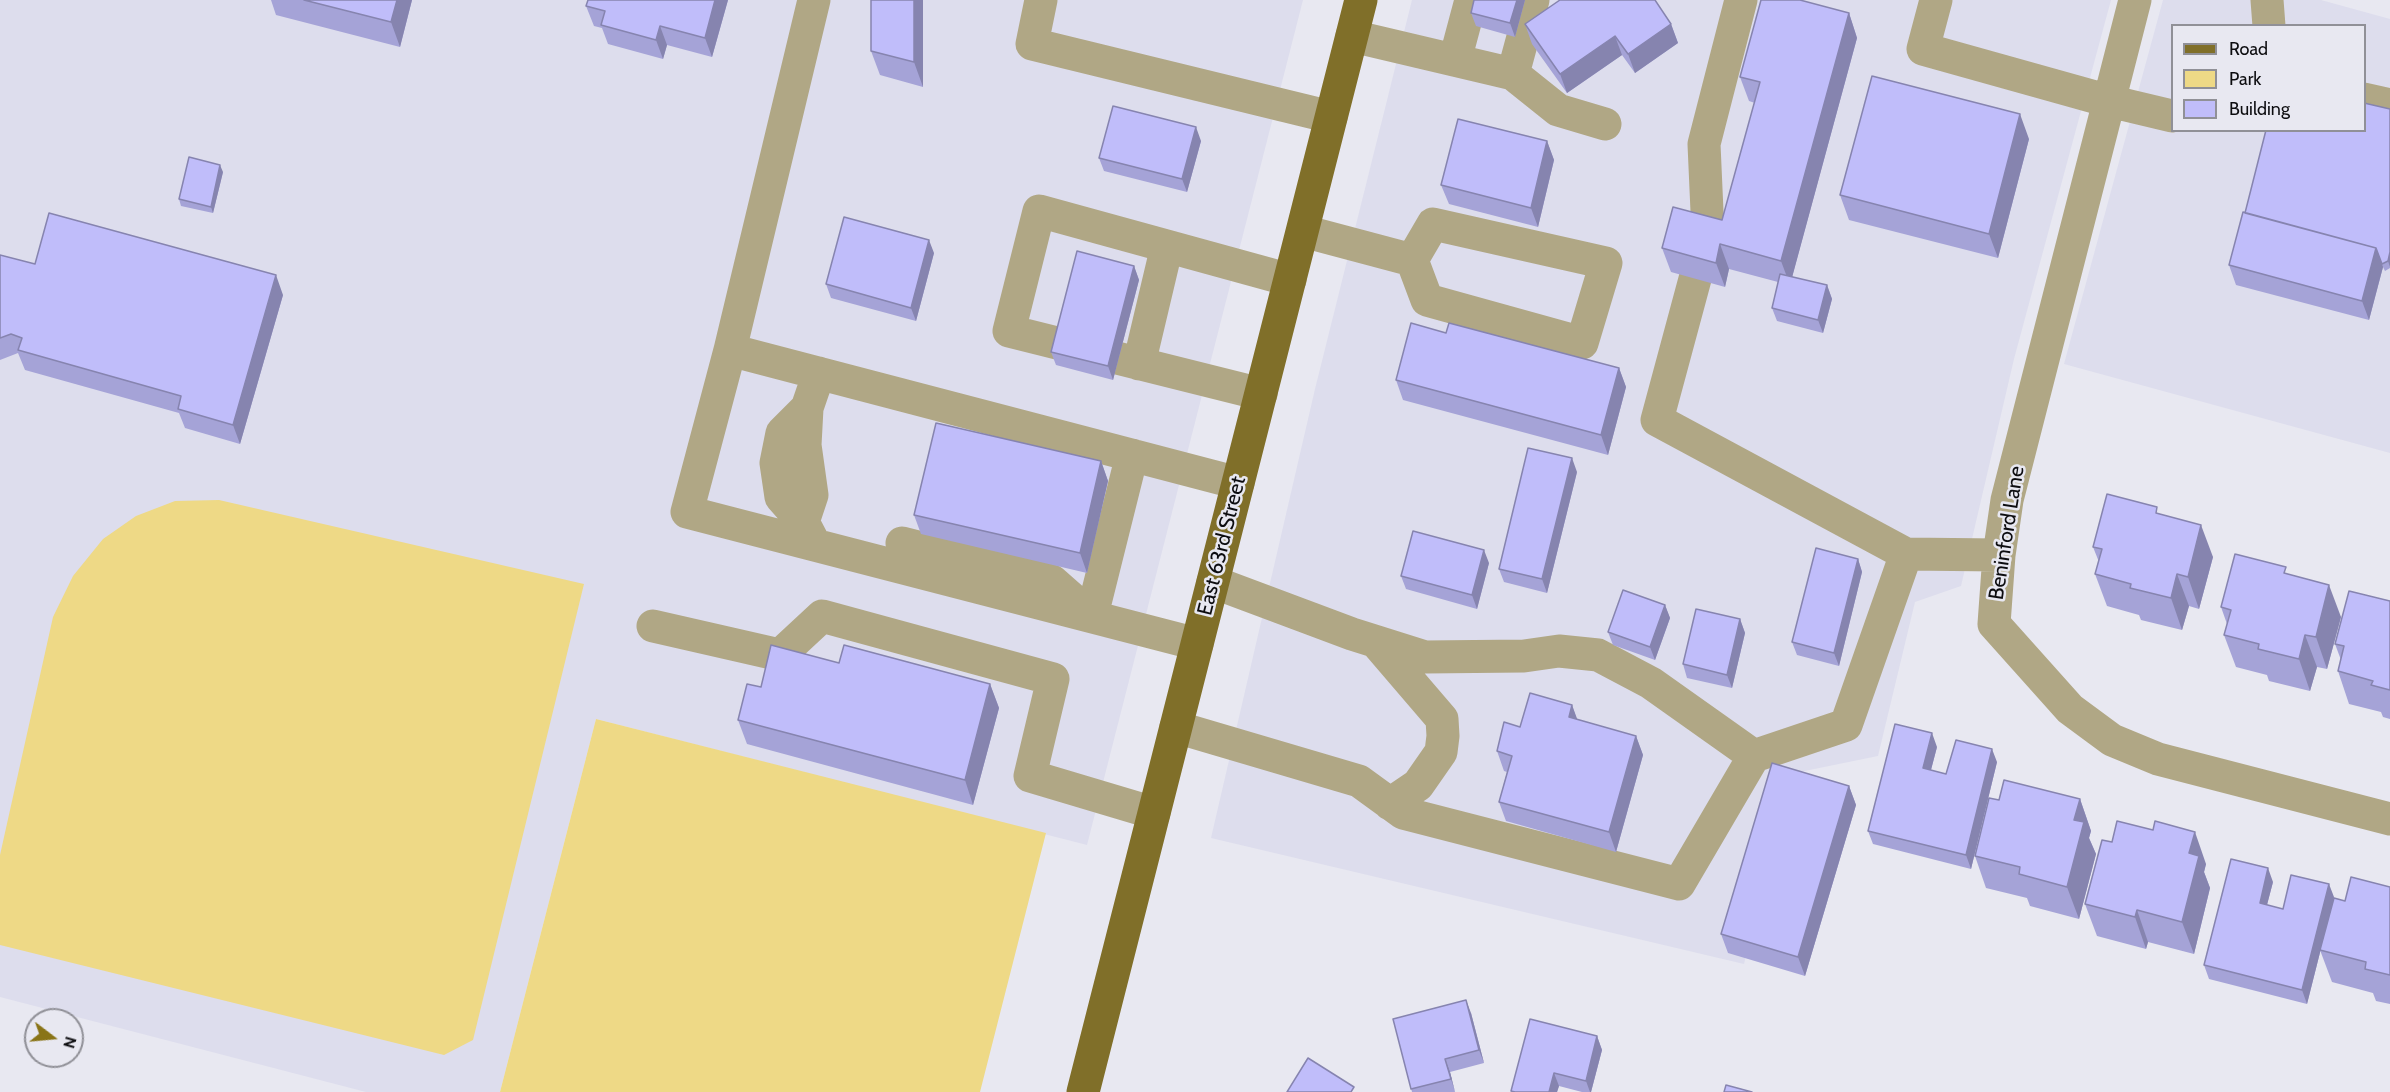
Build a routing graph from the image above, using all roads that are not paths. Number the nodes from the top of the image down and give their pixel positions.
1 (814, 0) edge
2 (1041, 0) edge
3 (1360, 0) edge
4 (1471, 0) edge
5 (1533, 0) edge
6 (1741, 0) edge
7 (1936, 0) edge
8 (2135, 0) edge
9 (2267, 0) edge
10 (2269, 24) edge
11 (1352, 36) junction
12 (1455, 60) junction
13 (1513, 74) junction
14 (2366, 99) edge
15 (2109, 101) junction
16 (2390, 105) edge
17 (2171, 116) edge
18 (1331, 117) junction
19 (1605, 124) dead end
20 (1303, 231) junction
21 (1708, 234) edge
22 (1167, 246) junction
23 (1412, 260) junction
24 (1695, 279) edge
25 (1290, 280) junction
26 (730, 350) junction
27 (1139, 364) junction
28 (819, 373) junction
29 (1261, 394) junction
30 (1132, 455) junction
31 (1238, 483) junction
32 (809, 533) junction
33 (1906, 554) junction
34 (1999, 555) junction
35 (1213, 582) junction
36 (1092, 615) junction
37 (653, 626) dead end
38 (1376, 642) junction
39 (1197, 644) junction
40 (1176, 727) junction
41 (1754, 756) junction
42 (1390, 804) junction
43 (1154, 813) junction
44 (2390, 819) edge
45 (1083, 1092) edge

1 - 26 street
2 - 18 street
3 - 11 main road, East 63rd Street
4 - 12 street
5 - 13 street
6 - 21 street
7 - 15 street
8 - 15 street, Beninford Lane
9 - 10 street
11 - 12 street
11 - 18 main road, East 63rd Street
12 - 13 street
13 - 19 street
14 - 16 street
15 - 17 street
15 - 34 street, Beninford Lane
18 - 20 main road, East 63rd Street
20 - 23 street
20 - 25 main road, East 63rd Street
22 - 25 street
22 - 27 street
22 - 27 street
23 - 23 street
24 - 33 street
25 - 29 main road, East 63rd Street
26 - 28 street
26 - 32 street
27 - 29 street
28 - 30 street
28 - 32 street
29 - 31 main road, East 63rd Street
30 - 31 street
30 - 36 street
31 - 35 main road, East 63rd Street
32 - 36 street
33 - 34 street
33 - 41 street
34 - 44 street, Beninford Lane
35 - 38 street
35 - 39 main road, East 63rd Street
36 - 39 street
37 - 43 street
38 - 41 street
38 - 42 street
39 - 40 main road, East 63rd Street
40 - 42 street
40 - 43 main road, East 63rd Street
41 - 42 street
43 - 45 main road, East 63rd Street

